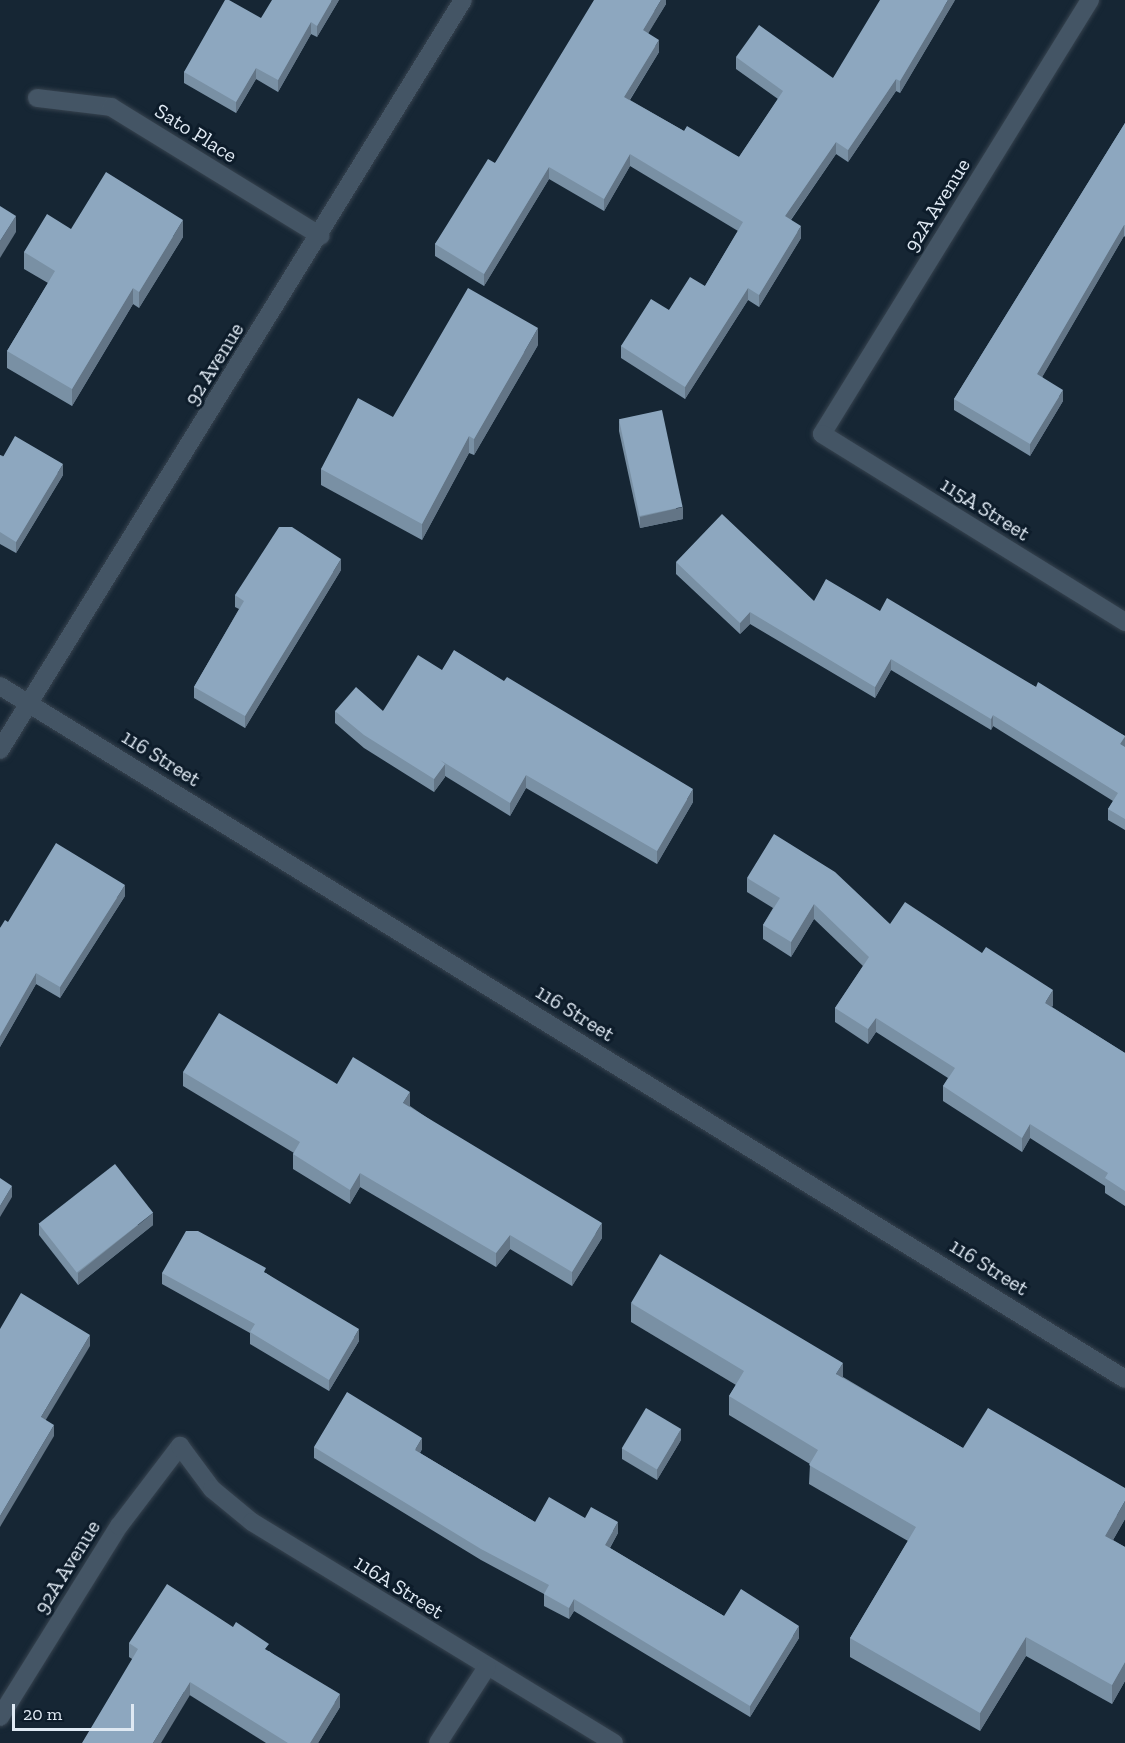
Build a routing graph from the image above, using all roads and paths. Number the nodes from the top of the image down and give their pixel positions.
1 (463, 0) edge
2 (1090, 0) edge
3 (37, 98) dead end
4 (321, 236) junction
5 (822, 434) joint
6 (1125, 622) edge
7 (0, 686) edge
8 (29, 704) junction
9 (0, 750) edge
10 (1125, 1379) edge
11 (180, 1446) joint
12 (487, 1667) junction
13 (0, 1718) edge
14 (438, 1743) edge
15 (614, 1743) edge

1 - 4 street, 92 Avenue
2 - 5 street, 92A Avenue
3 - 4 street, Sato Place
4 - 8 street, 92 Avenue
5 - 6 street, 115A Street
7 - 8 street, 116 Street
8 - 9 street, 92 Avenue
8 - 10 street, 116 Street
11 - 12 street, 116A Street
11 - 13 street, 92A Avenue
12 - 14 street
12 - 15 street, 116A Street

